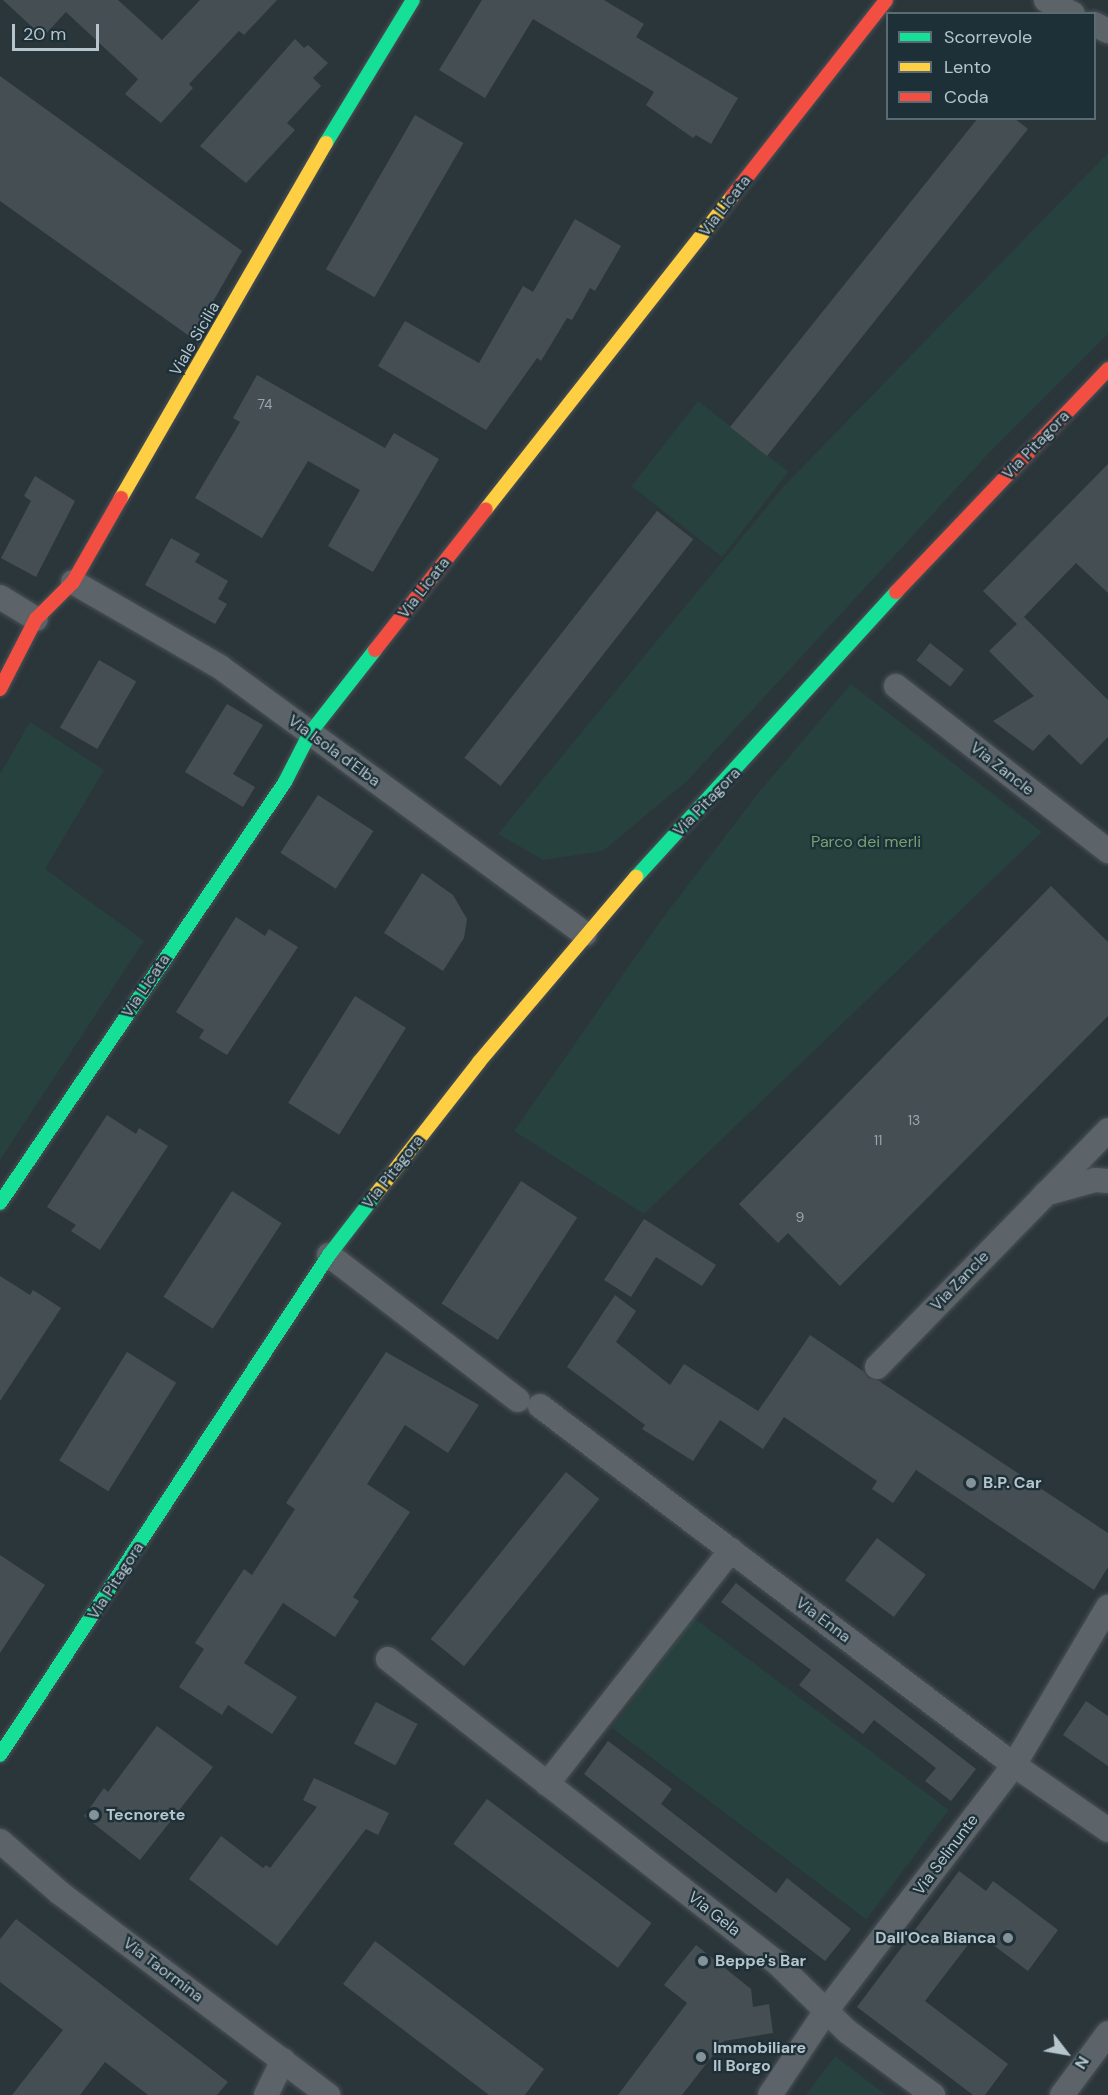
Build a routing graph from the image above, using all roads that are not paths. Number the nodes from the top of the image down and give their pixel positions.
1 (413, 0) edge
2 (886, 0) edge
3 (1046, 0) edge
4 (1069, 12) edge
5 (1108, 369) edge
6 (73, 582) junction
7 (0, 597) edge
8 (36, 619) junction
9 (896, 686) dead end
10 (0, 689) edge
11 (310, 733) junction
12 (1108, 851) edge
13 (585, 934) junction
14 (1108, 1130) edge
15 (1108, 1181) edge
16 (1043, 1194) junction
17 (0, 1203) edge
18 (329, 1255) junction
19 (877, 1367) dead end
20 (731, 1550) junction
21 (1108, 1607) edge
22 (388, 1659) dead end
23 (0, 1755) edge
24 (1014, 1766) junction
25 (547, 1784) junction
26 (1108, 1830) edge
27 (0, 1841) edge
28 (826, 2011) junction
29 (1108, 2033) edge
30 (283, 2060) junction
31 (266, 2095) edge
32 (328, 2095) edge
33 (770, 2095) edge
34 (933, 2095) edge
35 (1062, 2095) edge

1 - 6 street, Viale Sicilia
2 - 11 street, Via Licata
3 - 4 street
5 - 13 street, Via Pitagora
6 - 8 street, Viale Sicilia
6 - 11 street, Via Isola d'Elba
7 - 8 street
8 - 10 street, Viale Sicilia
9 - 12 street, Via Zancle
11 - 13 street, Via Isola d'Elba
11 - 17 street, Via Licata
13 - 18 street, Via Pitagora
14 - 16 street, Via Zancle
15 - 16 street
16 - 19 street, Via Zancle
18 - 20 street, Via Enna
18 - 23 street, Via Pitagora
20 - 24 street, Via Enna
20 - 25 street
21 - 24 street, Via Selinunte
22 - 25 street, Via Gela
24 - 26 street, Via Enna
24 - 28 street, Via Selinunte
25 - 28 street, Via Gela
27 - 30 street, Via Taormina
28 - 33 street, Via Selinunte
28 - 34 street, Via Gela
29 - 35 street
30 - 31 street
30 - 32 street, Via Taormina

